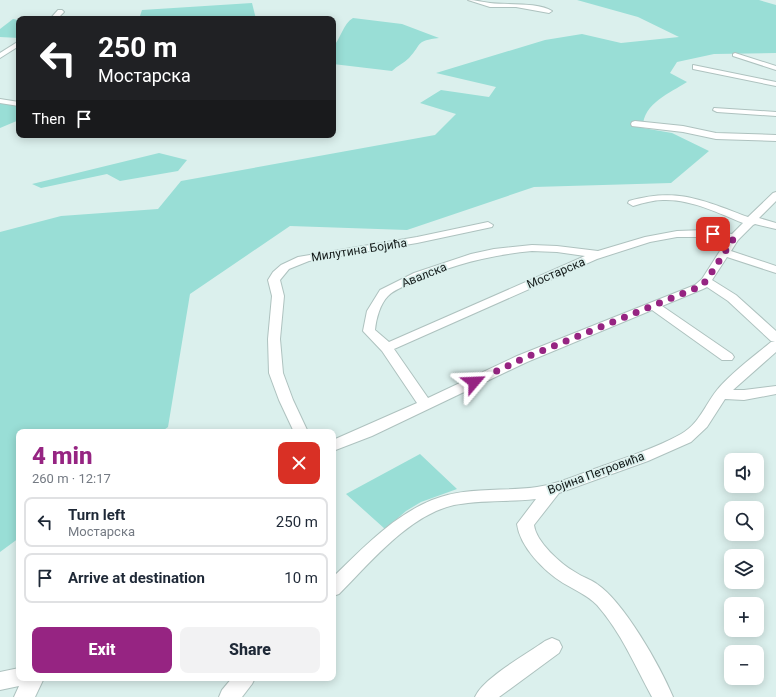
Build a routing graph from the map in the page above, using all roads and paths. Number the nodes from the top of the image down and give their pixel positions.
1 (471, 0) edge
2 (60, 11) dead end
3 (549, 11) dead end
4 (57, 16) edge
5 (16, 45) edge
6 (735, 55) dead end
7 (0, 56) edge
8 (696, 67) dead end
9 (776, 68) edge
10 (776, 84) edge
11 (0, 101) edge
12 (16, 104) edge
13 (717, 110) dead end
14 (776, 114) edge
15 (635, 124) dead end
16 (776, 138) edge
17 (776, 195) edge
18 (633, 202) dead end
19 (752, 221) junction
20 (488, 225) dead end
21 (776, 226) edge
22 (734, 238) junction
23 (726, 253) junction
24 (598, 255) junction
25 (776, 270) edge
26 (706, 281) junction
27 (652, 305) junction
28 (776, 338) edge
29 (776, 345) edge
30 (387, 348) junction
31 (727, 356) dead end
32 (776, 390) edge
33 (722, 394) junction
34 (426, 405) junction
35 (300, 429) edge
36 (336, 445) edge
37 (553, 490) junction
38 (336, 586) edge
39 (552, 647) dead end
40 (16, 678) edge
41 (0, 681) edge
42 (32, 681) edge
43 (242, 681) edge
44 (24, 697) edge
45 (229, 697) edge
46 (485, 697) edge
47 (663, 697) edge

1 - 3 street
2 - 4 street
5 - 7 street
6 - 9 street
8 - 10 street
11 - 12 street
13 - 14 street
15 - 16 street
17 - 19 street
18 - 19 street
19 - 21 street
19 - 22 street
20 - 35 street, Милутина Бојића
22 - 23 street
22 - 24 street, Мостарска
23 - 25 street
23 - 26 street
24 - 30 street, Мостарска
24 - 30 street, Авалска
26 - 27 street
26 - 28 street
27 - 31 street
27 - 34 street
29 - 33 street, Војина Петровића
30 - 34 street, Авалска
32 - 33 street
33 - 37 street, Војина Петровића
34 - 36 street
37 - 38 street, Војина Петровића
37 - 47 street
39 - 46 street
40 - 41 street
42 - 44 street
43 - 45 street

